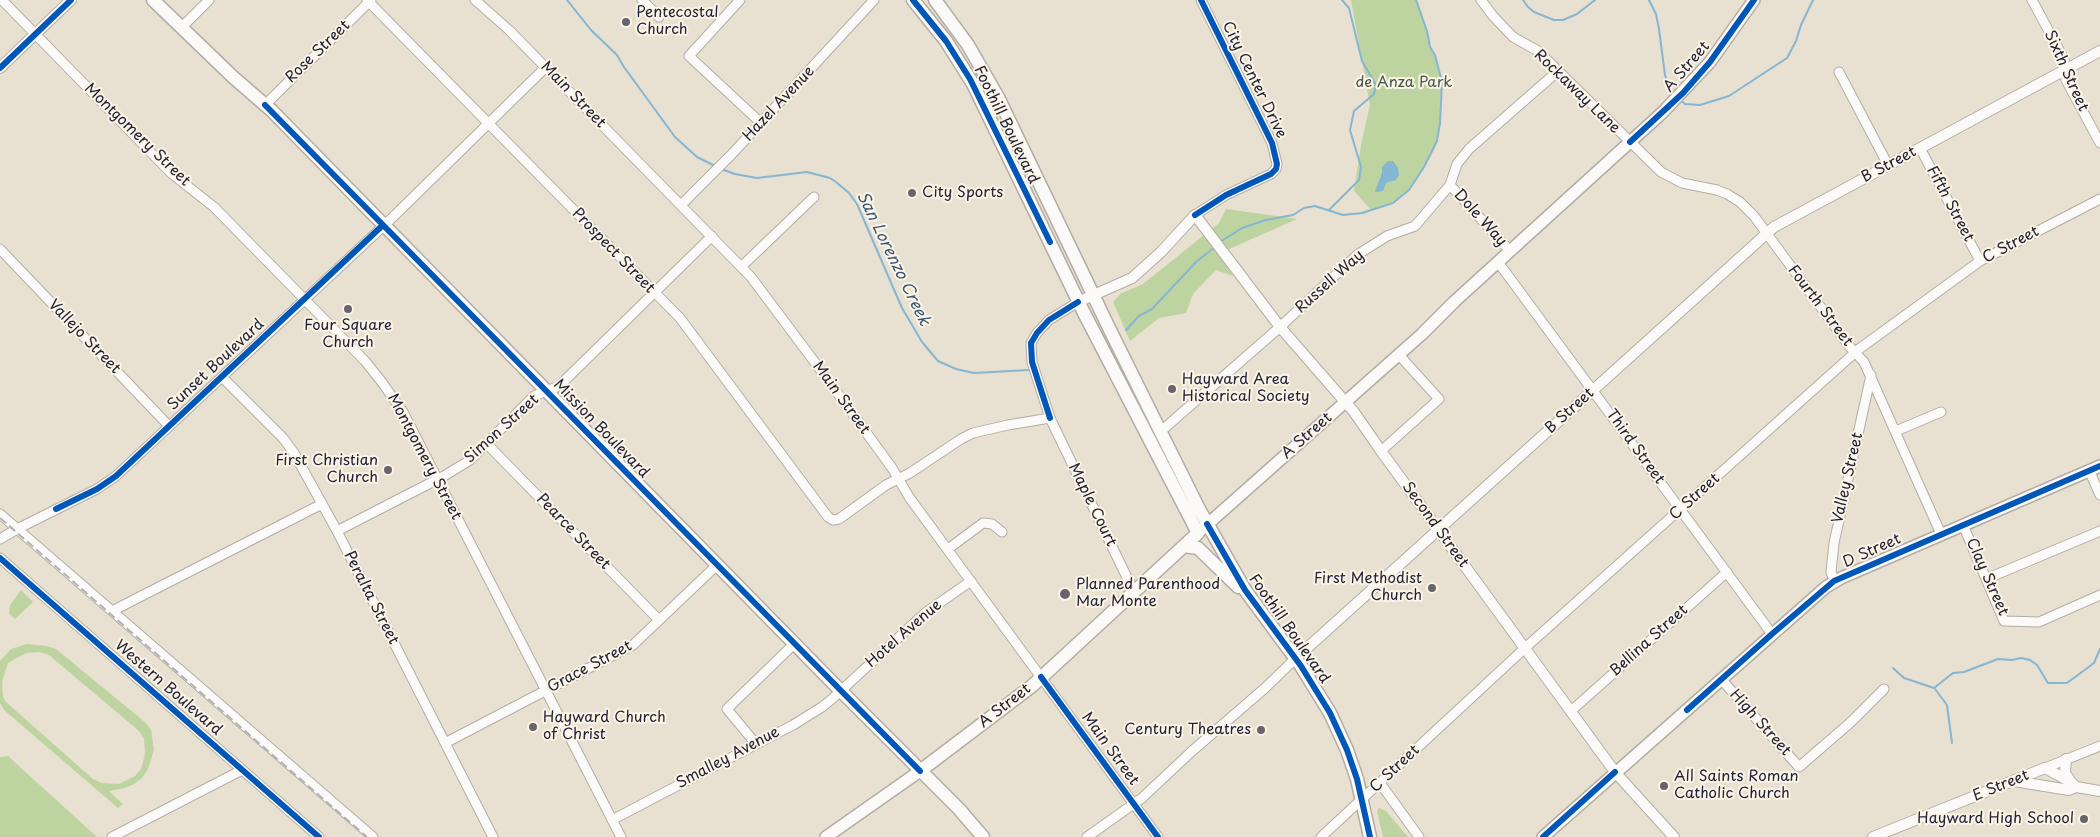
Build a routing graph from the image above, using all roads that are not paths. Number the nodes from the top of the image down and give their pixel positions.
1 (2, 0) edge
2 (71, 0) edge
3 (153, 0) edge
4 (209, 0) edge
5 (475, 0) edge
6 (642, 0) edge
7 (740, 0) edge
8 (874, 0) edge
9 (913, 0) edge
10 (935, 0) edge
11 (1201, 0) edge
12 (1481, 0) edge
13 (1754, 0) edge
14 (2032, 0) edge
15 (369, 1) edge
16 (659, 17) dead end
17 (181, 28) junction
18 (36, 34) junction
19 (2100, 52) edge
20 (546, 67) junction
21 (0, 68) edge
22 (1558, 70) junction
23 (2065, 70) junction
24 (1839, 72) dead end
25 (265, 105) junction
26 (489, 123) junction
27 (761, 123) junction
28 (1630, 142) junction
29 (2100, 143) edge
30 (1920, 148) junction
31 (1888, 165) junction
32 (1450, 185) junction
33 (814, 197) dead end
34 (2100, 199) edge
35 (681, 205) junction
36 (1195, 215) junction
37 (383, 225) junction
38 (1766, 233) junction
39 (712, 236) junction
40 (0, 249) edge
41 (1510, 251) junction
42 (1980, 261) junction
43 (1498, 262) junction
44 (741, 267) junction
45 (654, 293) junction
46 (1093, 294) junction
47 (304, 299) junction
48 (1078, 302) junction
49 (1280, 327) junction
50 (1855, 353) junction
51 (1398, 355) junction
52 (1871, 375) junction
53 (223, 378) junction
54 (1593, 390) junction
55 (546, 391) junction
56 (1346, 402) junction
57 (1941, 412) dead end
58 (1050, 418) junction
59 (169, 426) junction
60 (1896, 431) junction
61 (1160, 432) junction
62 (487, 444) junction
63 (1381, 451) junction
64 (2095, 468) edge
65 (899, 479) junction
66 (438, 480) junction
67 (2100, 495) edge
68 (322, 504) junction
69 (1681, 509) junction
70 (0, 514) edge
71 (1963, 524) junction
72 (17, 528) junction
73 (1203, 528) junction
74 (1438, 529) junction
75 (336, 531) junction
76 (2100, 531) edge
77 (1002, 532) dead end
78 (1941, 534) junction
79 (0, 539) edge
80 (1184, 546) junction
81 (948, 549) junction
82 (0, 558) edge
83 (717, 565) junction
84 (1727, 572) junction
85 (1986, 579) junction
86 (971, 581) junction
87 (1834, 581) junction
88 (1134, 592) junction
89 (2100, 595) edge
90 (1256, 605) junction
91 (112, 611) junction
92 (659, 620) junction
93 (1772, 634) junction
94 (794, 644) junction
95 (1525, 648) junction
96 (1296, 658) junction
97 (1041, 677) junction
98 (1721, 679) junction
99 (1884, 689) dead end
100 (546, 691) junction
101 (840, 691) junction
102 (1571, 711) junction
103 (445, 743) junction
104 (756, 744) junction
105 (2100, 746) edge
106 (2066, 760) junction
107 (2045, 768) junction
108 (242, 770) junction
109 (920, 771) junction
110 (1615, 772) junction
111 (2013, 780) junction
112 (1380, 783) junction
113 (2073, 785) junction
114 (2051, 786) junction
115 (2100, 791) edge
116 (1363, 800) junction
117 (1134, 804) junction
118 (612, 820) junction
119 (112, 837) edge
120 (319, 837) edge
121 (373, 837) edge
122 (493, 837) edge
123 (621, 837) edge
124 (826, 837) edge
125 (983, 837) edge
126 (1087, 837) edge
127 (1158, 837) edge
128 (1321, 837) edge
129 (1370, 837) edge
130 (1419, 837) edge
131 (1543, 837) edge
132 (1674, 837) edge
133 (1873, 837) edge

1 - 18 street, Montgomery Street
2 - 18 street
3 - 17 main road, Mission Boulevard
4 - 17 street
5 - 20 street, Main Street
6 - 16 street
7 - 27 street
8 - 27 street, Hazel Avenue
9 - 48 main road, Foothill Boulevard
10 - 46 main road, Foothill Boulevard
11 - 36 street, City Center Drive
12 - 22 street, Rockaway Lane
13 - 28 main road, A Street
14 - 23 street, Sixth Street
15 - 25 street, Rose Street
15 - 26 street, Prospect Street
17 - 25 main road, Mission Boulevard
18 - 21 street
18 - 47 street, Montgomery Street
19 - 23 street, B Street
20 - 26 street, Sunset Boulevard
20 - 35 street, Main Street
22 - 28 street, Rockaway Lane
22 - 32 street, Russell Way
23 - 29 street, Sixth Street
23 - 30 street, B Street
24 - 31 street
25 - 37 main road, Mission Boulevard
26 - 37 street, Sunset Boulevard
26 - 45 street, Prospect Street
27 - 35 street, Hazel Avenue
28 - 38 street, Fourth Street
28 - 41 main road, A Street
30 - 31 street, B Street
30 - 42 street, Fifth Street
31 - 38 street, B Street
32 - 41 street, Dole Way
32 - 49 street, Russell Way
33 - 44 street
34 - 42 street, C Street
35 - 39 street, Main Street
36 - 46 street, City Center Drive
36 - 49 street, Second Street
37 - 47 street, Sunset Boulevard
37 - 55 main road, Mission Boulevard
38 - 50 street, Fourth Street
38 - 54 street, B Street
39 - 44 street, Main Street
39 - 45 street, Simon Street
40 - 59 street, Vallejo Street
41 - 43 main road, A Street
42 - 50 street, C Street
43 - 51 main road, A Street
43 - 54 street, Third Street
44 - 65 street, Main Street
45 - 55 street, Simon Street
45 - 65 street, Prospect Street
46 - 48 street, City Center Drive
46 - 61 main road, Foothill Boulevard
47 - 53 street, Sunset Boulevard
47 - 66 street, Montgomery Street
48 - 58 street, City Center Drive
48 - 73 main road, Foothill Boulevard
49 - 56 street, Second Street
49 - 61 street, Russell Way
50 - 52 street, Fourth Street
50 - 69 street, C Street
51 - 56 main road, A Street
51 - 63 street
52 - 60 street, Fourth Street
52 - 87 street, Valley Street
53 - 59 street, Sunset Boulevard
53 - 68 street, Peralta Street
54 - 69 street, Third Street
54 - 74 street, B Street
55 - 62 street, Simon Street
55 - 83 main road, Mission Boulevard
56 - 63 street, Second Street
56 - 73 main road, A Street
57 - 60 street
58 - 65 street
58 - 88 street, Maple Court
59 - 72 street, Sunset Boulevard
60 - 78 street, Fourth Street
61 - 73 main road, Foothill Boulevard
62 - 66 street, Simon Street
62 - 92 street, Pearce Street
63 - 74 street, Second Street
64 - 67 street
64 - 71 main road, D Street
65 - 81 street, Main Street
66 - 75 street, Simon Street
66 - 100 street, Montgomery Street
68 - 75 street, Peralta Street
68 - 91 street
69 - 84 street, Third Street
69 - 95 street, C Street
70 - 72 street, Western Boulevard
71 - 78 main road, D Street
71 - 85 street, Clay Street
72 - 79 street, Sunset Boulevard
72 - 91 street, Western Boulevard
73 - 80 main road, A Street
73 - 90 main road, Foothill Boulevard
74 - 95 street, Second Street
74 - 96 street, B Street
75 - 103 street, Peralta Street
76 - 85 street
77 - 81 street
78 - 87 main road, D Street
80 - 88 main road, A Street
80 - 90 main road
81 - 86 street, Main Street
82 - 108 street, Western Boulevard
83 - 92 street, Grace Street
83 - 94 main road, Mission Boulevard
84 - 93 street, Third Street
84 - 102 street, Bellina Street
85 - 89 street, Clay Street
86 - 97 street, Main Street
86 - 101 street, Hotel Avenue
87 - 93 main road, D Street
88 - 97 main road, A Street
90 - 96 main road, Foothill Boulevard
91 - 121 street, Western Boulevard
92 - 100 street, Grace Street
93 - 98 main road, D Street
94 - 101 main road, Mission Boulevard
94 - 104 street
95 - 102 street, Second Street
95 - 112 street, C Street
96 - 116 main road, Foothill Boulevard
96 - 117 street, B Street
97 - 109 main road, A Street
97 - 117 street, Main Street
98 - 99 street, High Street
98 - 110 main road, D Street
100 - 103 street, Grace Street
100 - 118 street, Montgomery Street
101 - 104 street, Smalley Avenue
101 - 109 main road, Mission Boulevard
102 - 110 street, Second Street
103 - 122 street, Peralta Street
104 - 118 street, Smalley Avenue
105 - 106 street, E Street
106 - 107 street, E Street
106 - 113 street
107 - 111 street, E Street
107 - 113 street
107 - 114 street
108 - 119 street
108 - 120 street, Western Boulevard
109 - 124 main road, A Street
109 - 125 main road, Mission Boulevard
110 - 131 main road, D Street
110 - 132 street, Second Street
111 - 114 street
111 - 133 street, E Street
112 - 116 street, C Street
112 - 130 street
113 - 114 street
113 - 115 street
116 - 128 street, C Street
116 - 129 main road, Foothill Boulevard
117 - 126 street, B Street
117 - 127 street, Main Street
118 - 123 street, Montgomery Street

